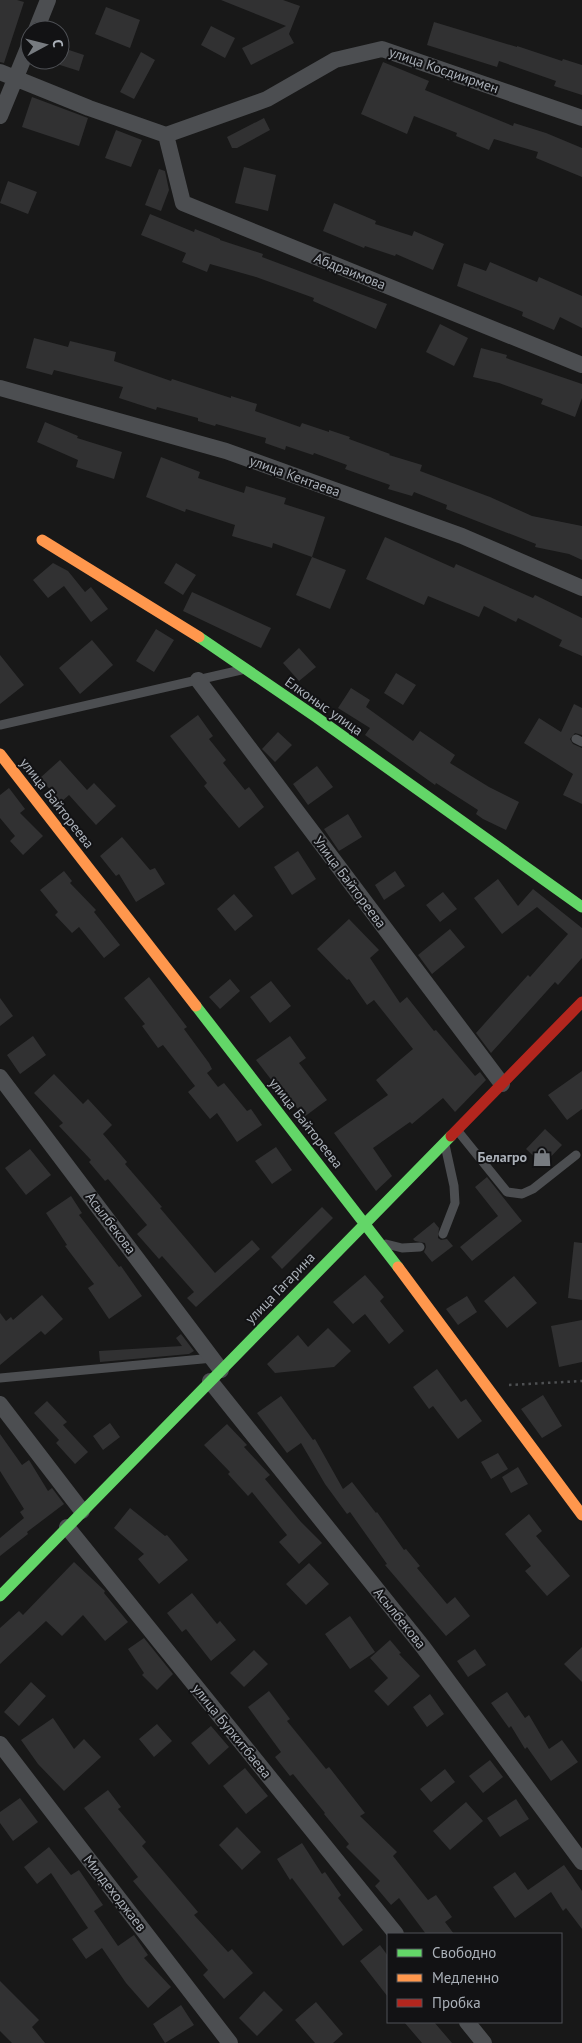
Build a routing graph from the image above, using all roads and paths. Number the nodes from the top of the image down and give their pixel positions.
1 (48, 0) edge
2 (40, 20) edge
3 (20, 58) edge
4 (8, 75) edge
5 (0, 116) edge
6 (582, 118) edge
7 (166, 135) junction
8 (582, 365) edge
9 (0, 388) edge
10 (42, 540) dead end
11 (582, 588) edge
12 (246, 669) junction
13 (198, 680) junction
14 (0, 725) edge
15 (0, 754) edge
16 (582, 907) edge
17 (581, 1006) edge
18 (0, 1077) edge
19 (502, 1084) junction
20 (456, 1130) junction
21 (444, 1143) junction
22 (576, 1155) dead end
23 (365, 1224) junction
24 (444, 1234) dead end
25 (379, 1242) junction
26 (420, 1247) dead end
27 (215, 1370) junction
28 (0, 1378) edge
29 (582, 1381) edge
30 (486, 1386) junction
31 (0, 1404) edge
32 (82, 1511) junction
33 (582, 1515) edge
34 (67, 1527) junction
35 (0, 1596) edge
36 (0, 1744) edge
37 (582, 1862) edge
38 (395, 1933) edge
39 (468, 2023) edge
40 (230, 2043) edge
41 (484, 2043) edge

1 - 2 street
3 - 4 street
4 - 5 street
4 - 7 street
6 - 7 street, улица Косдиирмен
7 - 8 street, Абдраимова
9 - 11 street, улица Кентаева
10 - 12 street, Елконыс улица
12 - 13 lane
12 - 16 street, Елконыс улица
13 - 14 lane
13 - 19 street, Улица Байтореева
15 - 23 street, улица Байтореева
17 - 19 street, улица Гагарина
18 - 27 street, Асылбекова
19 - 20 street, улица Гагарина
20 - 21 street, улица Гагарина
20 - 22 lane
21 - 23 street, улица Гагарина
21 - 24 lane
23 - 25 street, улица Байтореева
23 - 27 street, улица Гагарина
25 - 26 lane
25 - 30 street, улица Байтореева
27 - 28 lane
27 - 32 street, улица Гагарина
27 - 37 street, Асылбекова
29 - 30 path
30 - 33 street, улица Байтореева
31 - 32 street
32 - 34 street, улица Гагарина
34 - 35 street, улица Гагарина
34 - 38 street, улица Буркитбаева
36 - 40 street, Милдеходжаев
39 - 41 street

